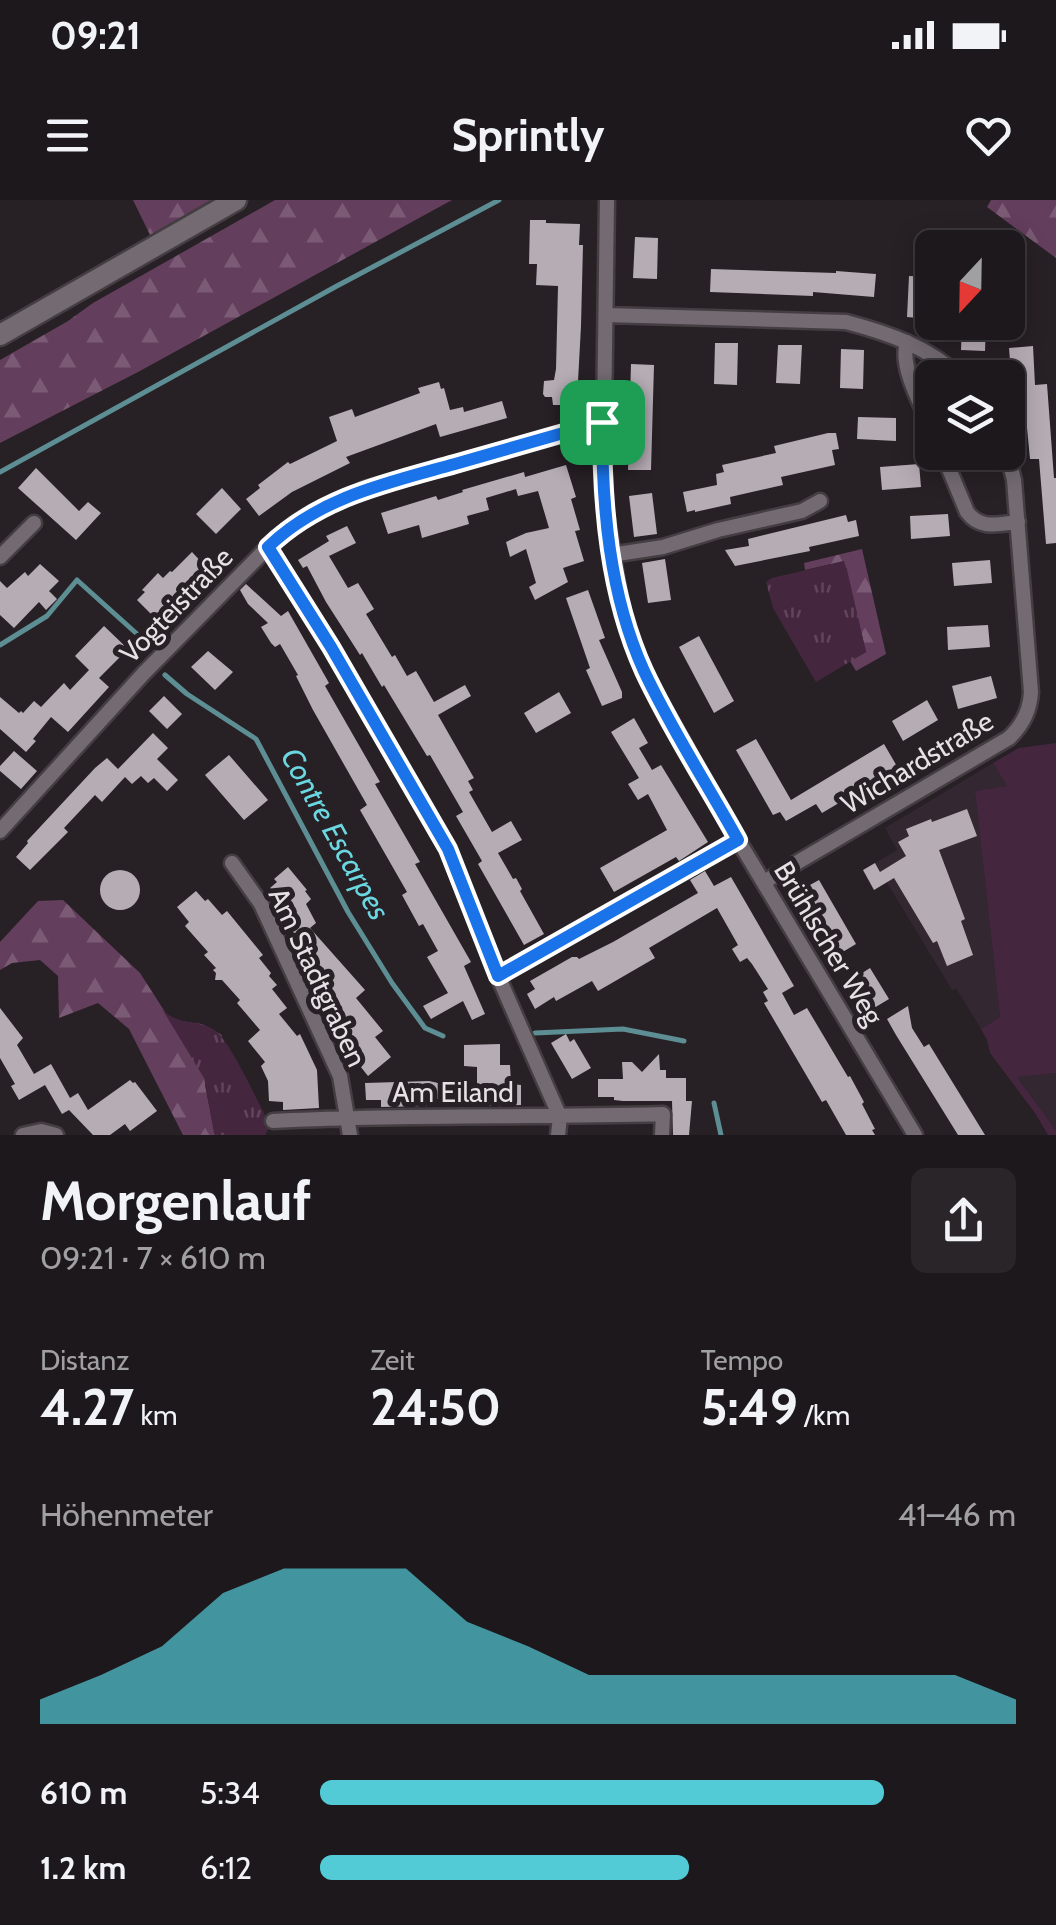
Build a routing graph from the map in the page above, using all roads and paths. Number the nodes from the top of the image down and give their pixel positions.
1 (236, 200) edge
2 (606, 200) edge
3 (606, 315) junction
4 (0, 336) edge
5 (906, 342) junction
6 (940, 360) edge
7 (915, 389) edge
8 (602, 422) junction
9 (950, 470) edge
10 (1012, 470) edge
11 (820, 500) dead end
12 (34, 522) dead end
13 (1018, 522) junction
14 (268, 547) junction
15 (611, 555) junction
16 (0, 558) edge
17 (0, 832) edge
18 (738, 840) junction
19 (232, 862) dead end
20 (764, 882) junction
21 (498, 976) junction
22 (346, 1117) junction
23 (560, 1118) junction
24 (273, 1121) dead end
25 (22, 1135) edge
26 (56, 1135) edge
27 (350, 1135) edge
28 (558, 1135) edge
29 (662, 1135) edge
30 (915, 1135) edge

1 - 4 street
2 - 3 street, Brühlscher Weg
3 - 5 street
3 - 8 street, Brühlscher Weg
5 - 6 street
5 - 7 street
8 - 14 street, Vogteistraße
8 - 15 street, Brühlscher Weg
9 - 13 street
10 - 13 street, Wichardstraße
11 - 15 street
12 - 16 street
13 - 20 street, Wichardstraße
14 - 17 street, Vogteistraße
14 - 21 street, Am Eiland
15 - 18 street, Brühlscher Weg
18 - 20 street, Brühlscher Weg
18 - 21 street
19 - 22 street, Am Stadtgraben
20 - 30 street, Brühlscher Weg
21 - 23 street, Am Eiland
22 - 23 street, Am Eiland
22 - 24 street
22 - 27 street, Am Stadtgraben
23 - 28 street
23 - 29 street, Am Eiland
25 - 26 street

